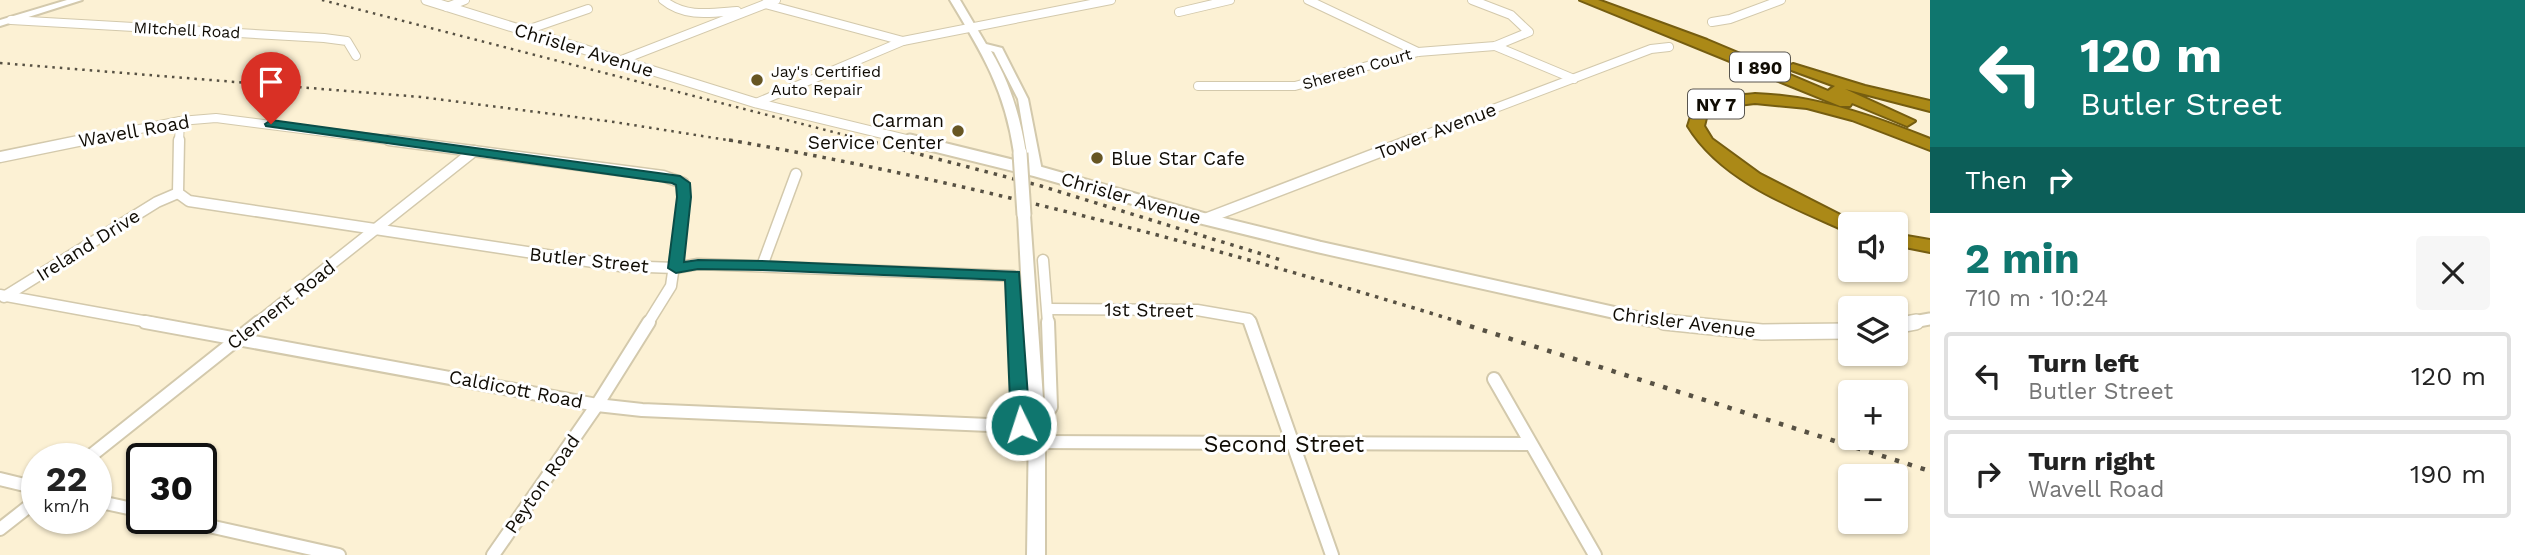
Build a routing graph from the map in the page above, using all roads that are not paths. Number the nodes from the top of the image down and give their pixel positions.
1 (78, 0) edge
2 (426, 0) edge
3 (465, 0) edge
4 (663, 0) edge
5 (956, 0) edge
6 (1111, 0) edge
7 (1230, 0) edge
8 (1308, 0) edge
9 (1472, 0) edge
10 (1586, 0) edge
11 (1605, 0) edge
12 (1781, 0) edge
13 (771, 2) edge
14 (447, 7) junction
15 (587, 9) dead end
16 (750, 10) junction
17 (1179, 12) dead end
18 (700, 14) junction
19 (11, 20) junction
20 (0, 23) edge
21 (1712, 23) dead end
22 (715, 24) junction
23 (1677, 26) junction
24 (972, 29) junction
25 (524, 31) junction
26 (903, 41) junction
27 (984, 46) junction
28 (1495, 46) junction
29 (1669, 47) dead end
30 (1418, 52) junction
31 (356, 56) dead end
32 (619, 61) junction
33 (1574, 79) junction
34 (1198, 86) dead end
35 (756, 103) junction
36 (1930, 106) edge
37 (180, 121) junction
38 (1930, 131) edge
39 (1930, 143) edge
40 (474, 151) junction
41 (0, 157) edge
42 (1036, 171) junction
43 (796, 174) dead end
44 (178, 193) junction
45 (1205, 219) junction
46 (1838, 221) edge
47 (374, 231) junction
48 (1908, 242) edge
49 (1930, 246) edge
50 (1043, 260) dead end
51 (762, 266) junction
52 (676, 268) junction
53 (2, 297) edge
54 (1048, 309) junction
55 (1930, 319) edge
56 (1908, 323) edge
57 (1838, 331) edge
58 (240, 338) junction
59 (1494, 379) dead end
60 (597, 405) junction
61 (1032, 431) junction
62 (107, 443) edge
63 (1293, 444) junction
64 (1530, 444) junction
65 (0, 479) edge
66 (21, 484) edge
67 (21, 512) edge
68 (0, 528) edge
69 (217, 528) edge
70 (339, 555) edge
71 (493, 555) edge
72 (1036, 555) edge
73 (1332, 555) edge
74 (1595, 555) edge

1 - 19 main road
2 - 14 street, Chrisler Avenue
3 - 14 street
4 - 18 street
5 - 24 main road
6 - 24 street
7 - 17 street
8 - 30 street
9 - 28 street, Shereen Court
10 - 39 highway, I 890
11 - 23 highway, I 890
12 - 21 street
13 - 16 street
13 - 26 street
14 - 25 street, Chrisler Avenue
15 - 25 street
16 - 18 street
16 - 22 street
18 - 22 street
19 - 20 main road
19 - 31 street, MItchell Road
22 - 32 street
23 - 36 highway
23 - 38 highway, I 890
24 - 26 street
24 - 27 main road
25 - 32 street, Chrisler Avenue
26 - 35 street
27 - 42 main road
27 - 61 main road, bridge
28 - 30 street, Shereen Court
28 - 33 street
29 - 33 street, Tower Avenue
30 - 34 street, Shereen Court
32 - 35 street, Chrisler Avenue
33 - 45 street, Tower Avenue
35 - 42 street, Chrisler Avenue
37 - 40 street, Wavell Road
37 - 41 street, Wavell Road
37 - 44 street
39 - 46 highway, NY 7
40 - 47 street, Clement Road
40 - 52 street, Wavell Road
42 - 45 street, Chrisler Avenue
43 - 51 street
44 - 47 street, Butler Street
44 - 53 street, Ireland Drive
45 - 57 street, Chrisler Avenue
47 - 52 street, Butler Street
47 - 58 street, Clement Road
48 - 49 highway
50 - 54 street
51 - 52 street, Butler Street
51 - 61 street, Butler Street
52 - 60 street, Peyton Road
53 - 58 street, Caldicott Road
54 - 61 street
54 - 63 street, 1st Street
55 - 56 street
58 - 60 street, Caldicott Road
58 - 62 street, Clement Road
59 - 64 street
60 - 61 street, Caldicott Road
60 - 71 street, Peyton Road
61 - 63 street, Second Street
61 - 72 main road
63 - 64 street, Second Street
63 - 73 street
64 - 74 street
65 - 66 street
67 - 68 street
69 - 70 street

